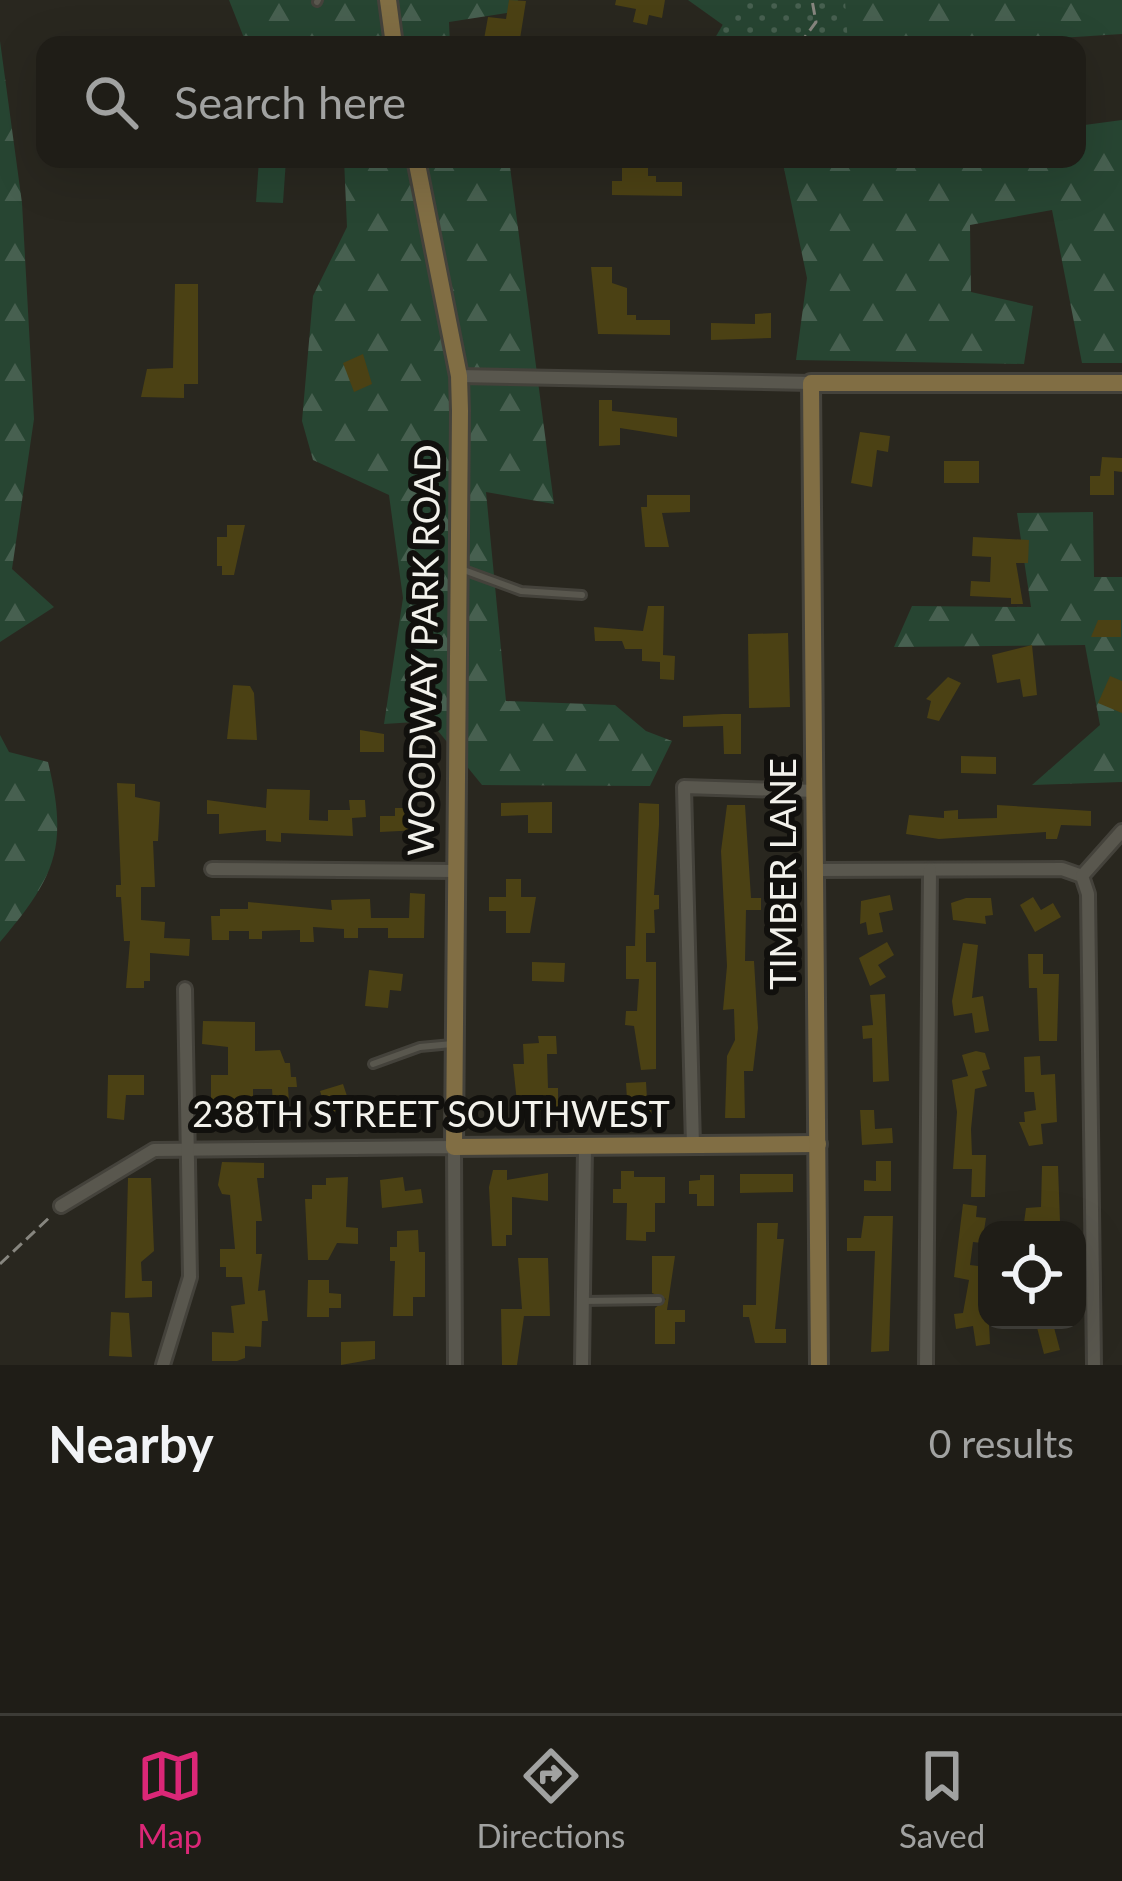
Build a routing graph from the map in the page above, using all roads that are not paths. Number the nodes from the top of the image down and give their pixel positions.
1 (388, 0) edge
2 (393, 36) edge
3 (418, 168) edge
4 (459, 376) junction
5 (811, 382) junction
6 (1122, 383) edge
7 (458, 568) junction
8 (582, 596) dead end
9 (816, 790) junction
10 (1122, 831) edge
11 (212, 868) dead end
12 (816, 870) junction
13 (930, 870) junction
14 (454, 871) junction
15 (1082, 876) junction
16 (185, 989) dead end
17 (455, 1044) junction
18 (373, 1064) dead end
19 (818, 1144) junction
20 (585, 1146) junction
21 (693, 1146) junction
22 (454, 1147) junction
23 (184, 1148) junction
24 (62, 1206) road end
25 (583, 1300) junction
26 (659, 1300) dead end
27 (164, 1365) edge
28 (455, 1365) edge
29 (583, 1365) edge
30 (819, 1365) edge
31 (926, 1365) edge
32 (1094, 1365) edge

1 - 2 street
3 - 4 street, WOODWAY PARK ROAD
4 - 5 street
4 - 7 street, WOODWAY PARK ROAD
5 - 6 street
5 - 9 street, TIMBER LANE
7 - 8 lane
7 - 14 street, WOODWAY PARK ROAD
9 - 12 street, TIMBER LANE
9 - 21 street
10 - 15 street
11 - 14 street
12 - 13 street
12 - 19 street, TIMBER LANE
13 - 15 street
13 - 31 street
14 - 17 street, WOODWAY PARK ROAD
15 - 32 street
16 - 23 street
17 - 18 lane
17 - 22 street, WOODWAY PARK ROAD
19 - 21 street, 238TH STREET SOUTHWEST
19 - 30 street, TIMBER LANE
20 - 21 street, 238TH STREET SOUTHWEST
20 - 22 street, 238TH STREET SOUTHWEST
20 - 25 street
22 - 23 street, 238TH STREET SOUTHWEST
22 - 28 street
23 - 24 street, 238TH STREET SOUTHWEST
23 - 27 street
25 - 26 lane
25 - 29 street

